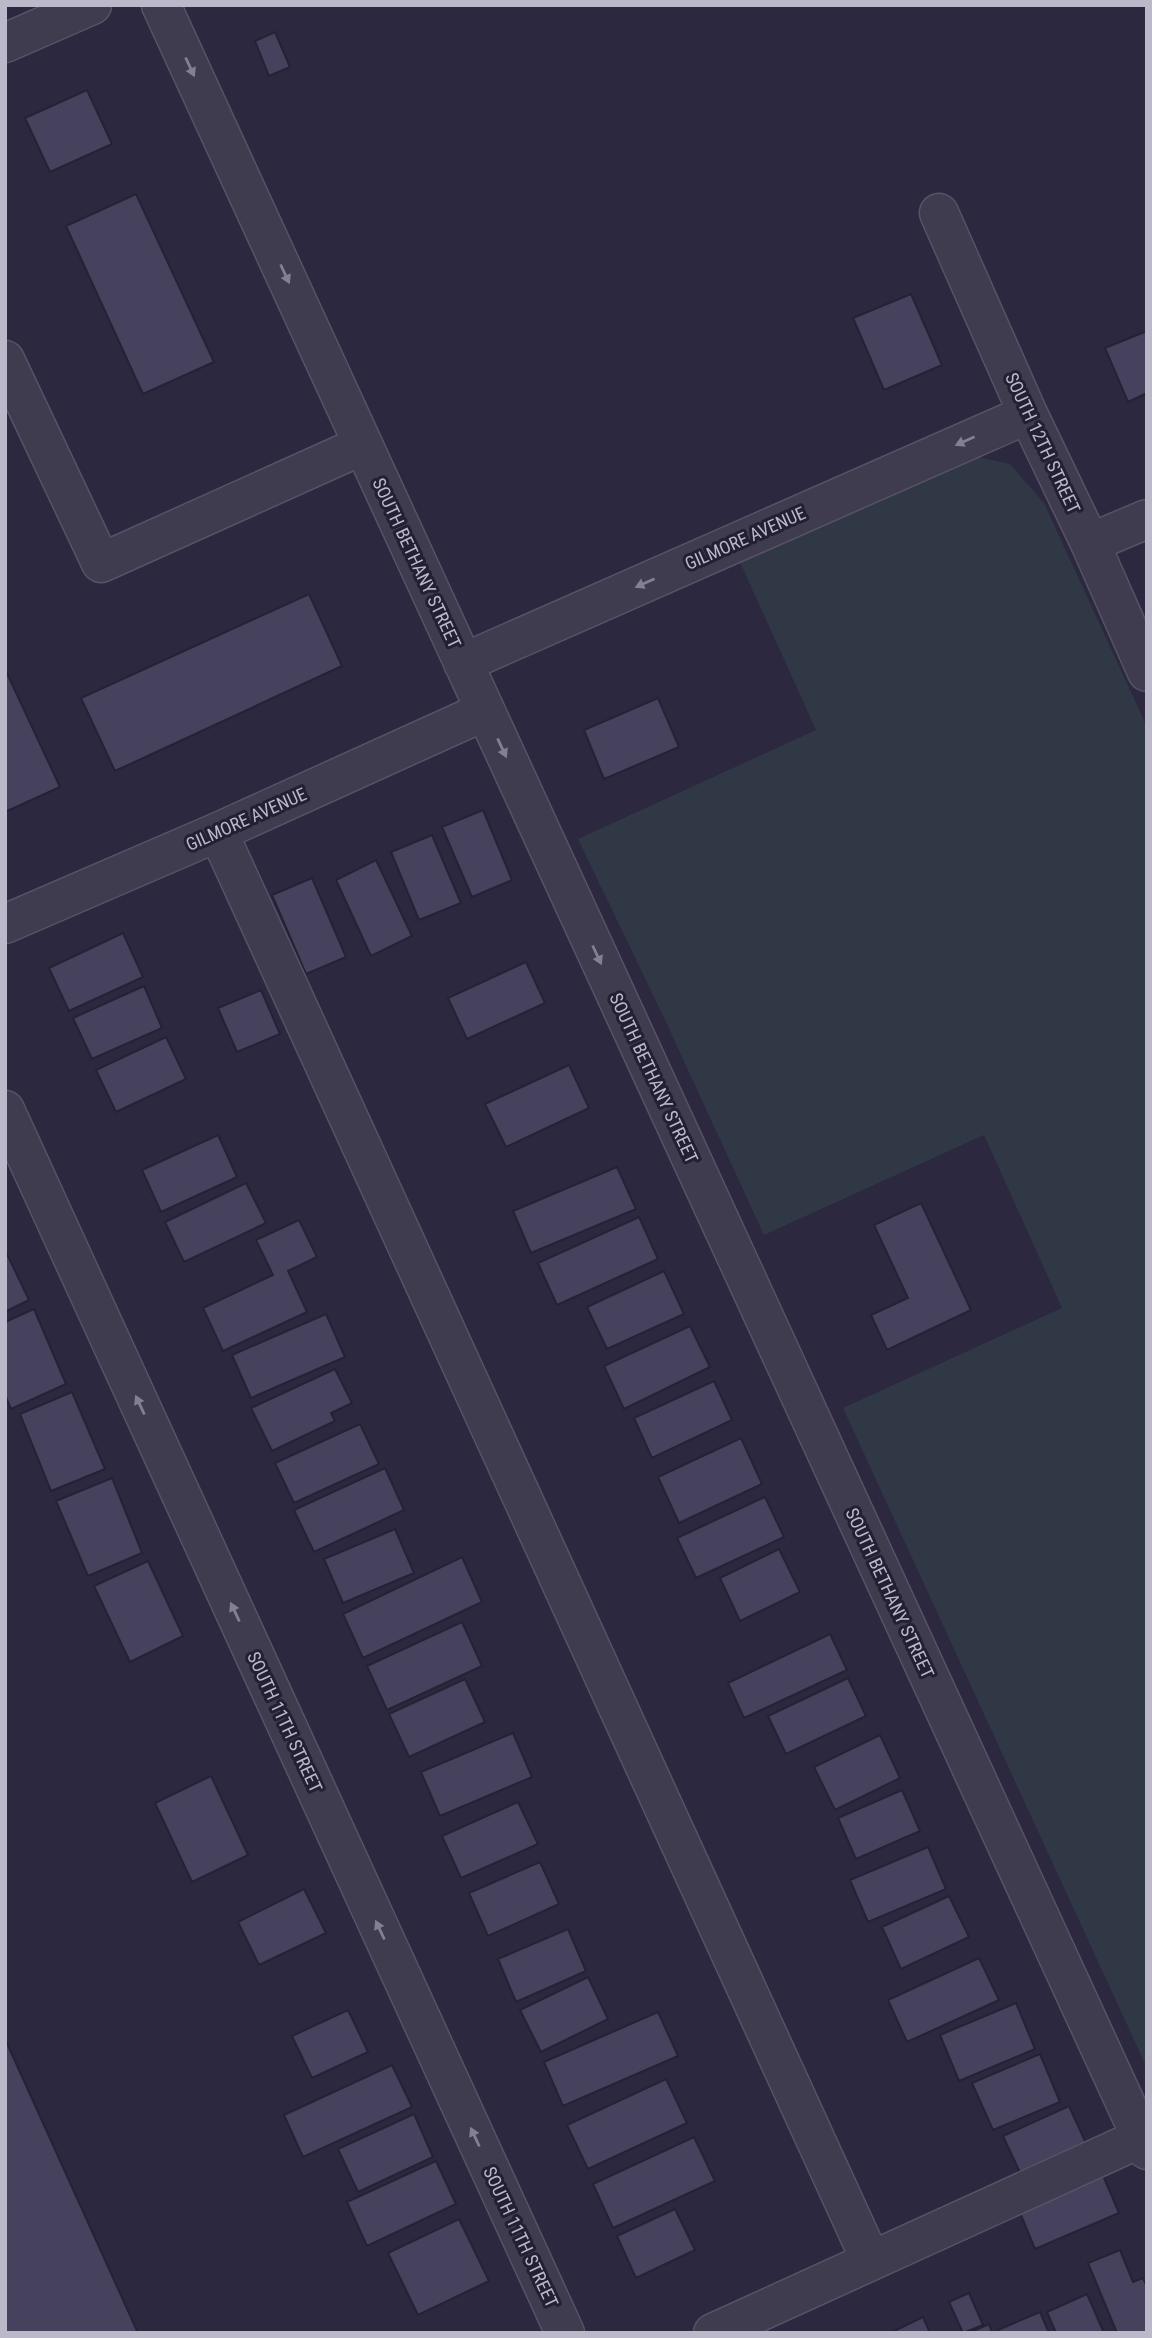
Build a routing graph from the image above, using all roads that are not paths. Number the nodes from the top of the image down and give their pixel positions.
1 (92, 5) edge
2 (161, 5) edge
3 (5, 43) edge
4 (939, 213) dead end
5 (5, 360) edge
6 (1028, 414) junction
7 (363, 445) junction
8 (1147, 519) edge
9 (1090, 543) junction
10 (463, 663) junction
11 (1147, 672) edge
12 (485, 711) junction
13 (218, 832) junction
14 (5, 924) edge
15 (5, 1110) edge
16 (1144, 2144) edge
17 (871, 2261) junction
18 (565, 2333) edge
19 (713, 2333) edge

1 - 3 street
2 -> 7 street, SOUTH BETHANY STREET
4 - 6 street, SOUTH 12TH STREET
5 - 7 street
6 - 9 street, SOUTH 12TH STREET
6 -> 10 street, GILMORE AVENUE
7 - 10 street, SOUTH BETHANY STREET
8 - 9 street
9 - 11 street, SOUTH 12TH STREET
10 - 12 street, SOUTH BETHANY STREET
12 - 13 street, GILMORE AVENUE
12 -> 16 street, SOUTH BETHANY STREET
13 - 14 street, GILMORE AVENUE
13 - 17 street
18 -> 15 street, SOUTH 11TH STREET
16 - 17 street
17 - 19 street

